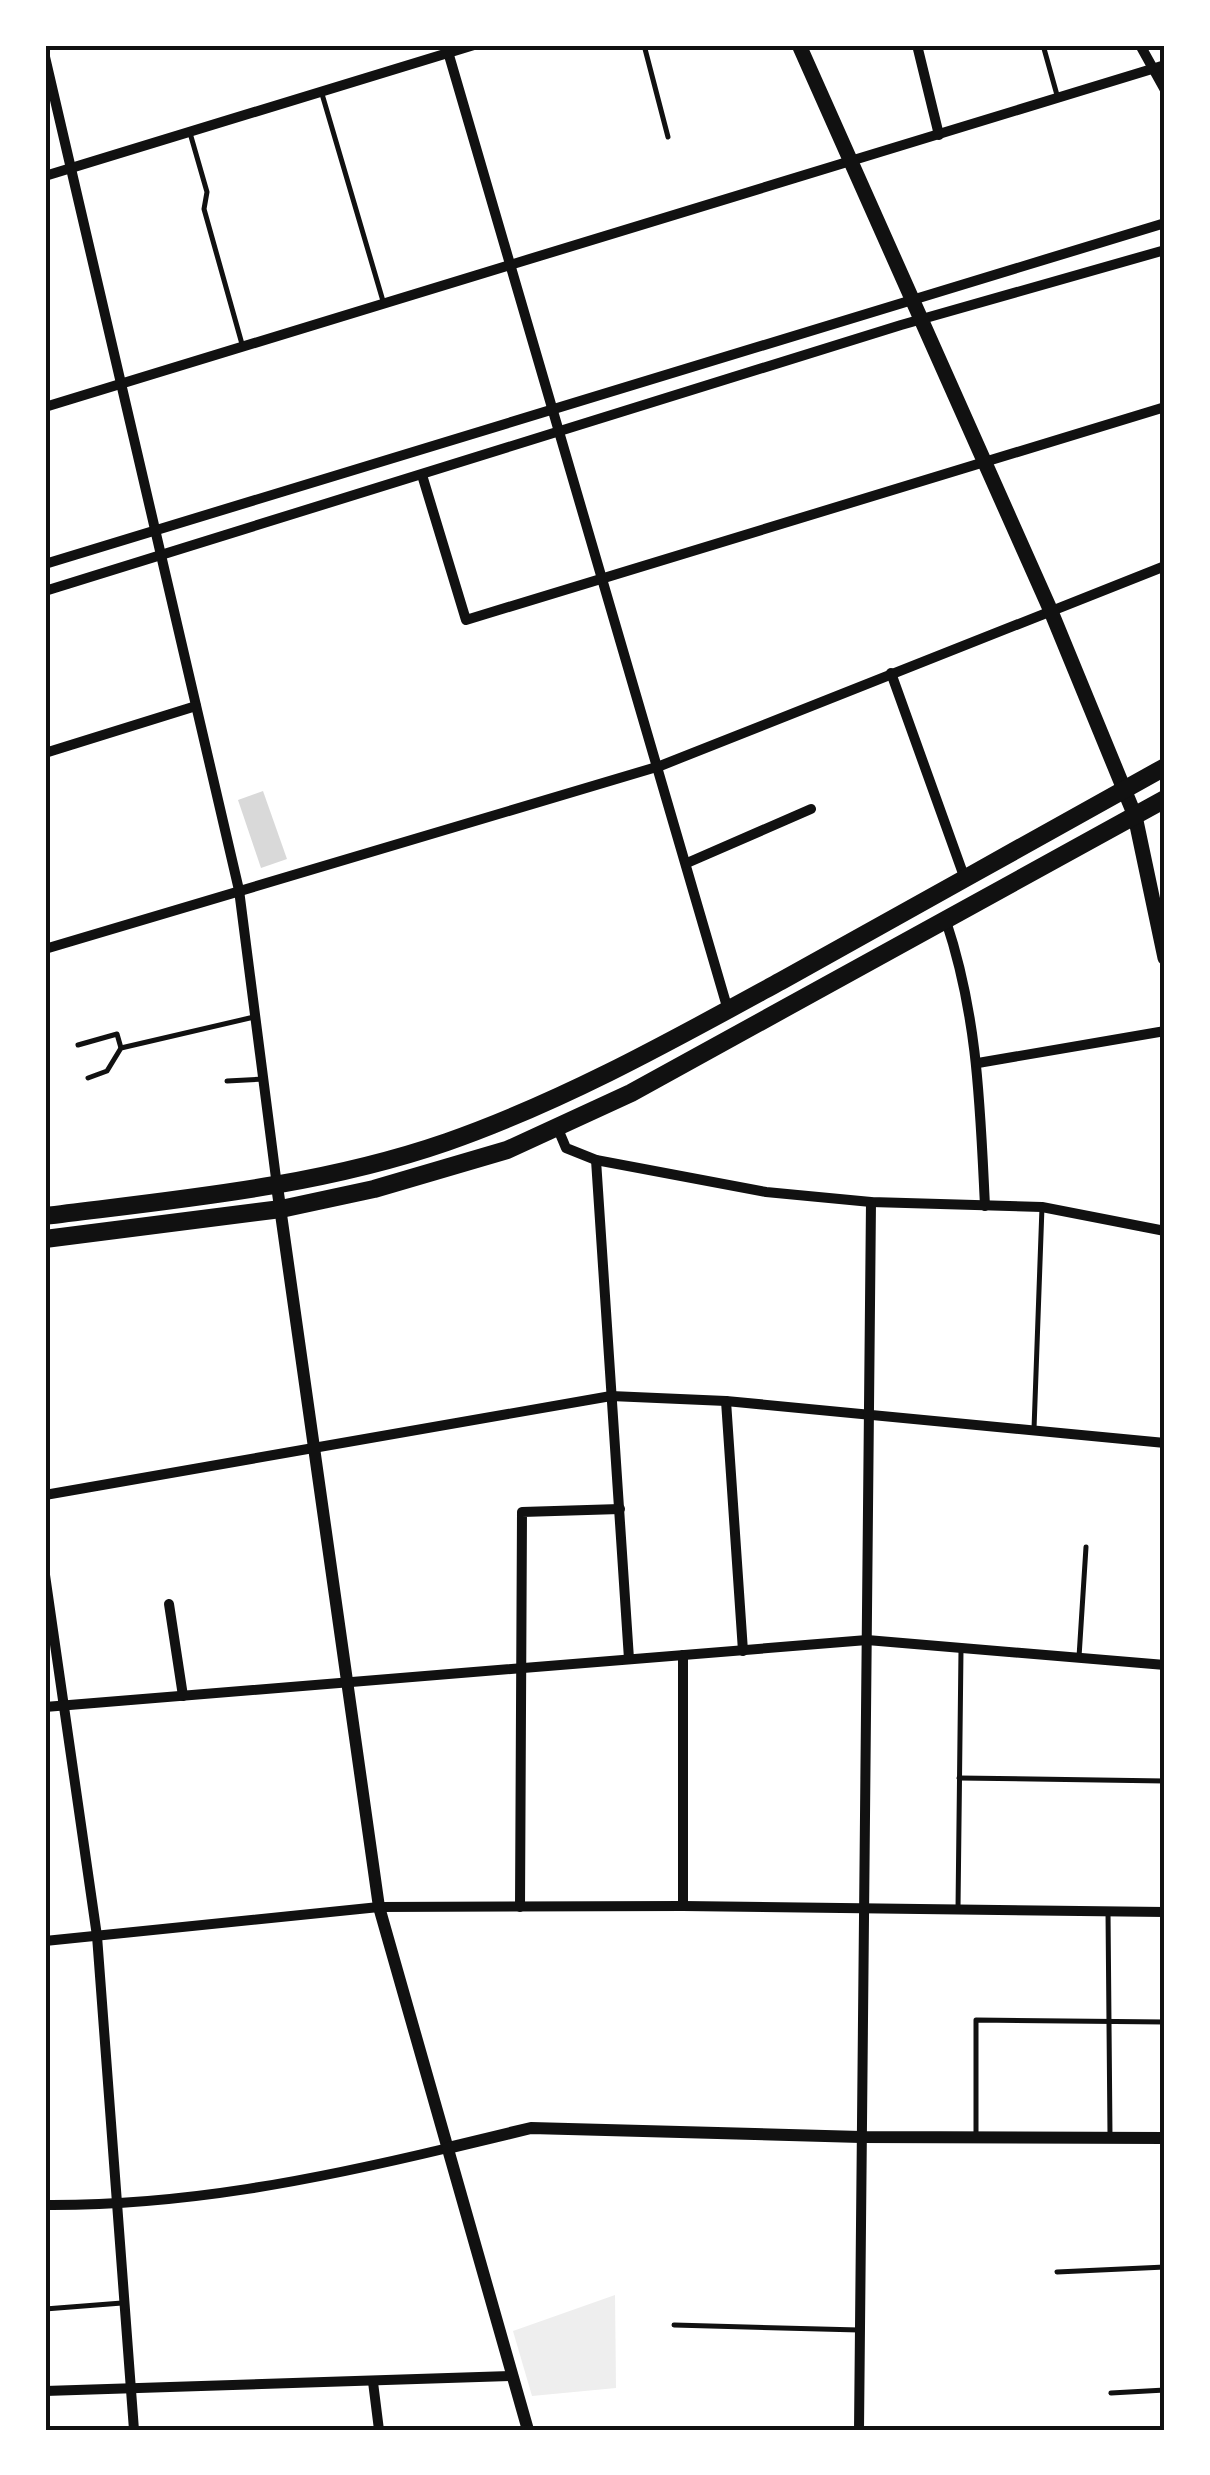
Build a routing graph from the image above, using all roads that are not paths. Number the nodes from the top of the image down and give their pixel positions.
1 (474, 45) edge
2 (644, 45) edge
3 (798, 45) edge
4 (917, 45) edge
5 (1043, 45) edge
6 (1140, 45) edge
7 (447, 49) edge
8 (45, 57) edge
9 (1159, 67) edge
10 (1165, 90) edge
11 (322, 94) junction
12 (1058, 100) junction
13 (190, 133) junction
14 (940, 135) junction
15 (668, 137) dead end
16 (848, 160) junction
17 (69, 168) junction
18 (45, 176) edge
19 (1165, 223) edge
20 (1165, 250) edge
21 (514, 266) junction
22 (909, 299) junction
23 (383, 304) junction
24 (919, 320) junction
25 (242, 344) junction
26 (122, 384) junction
27 (555, 406) junction
28 (45, 407) edge
29 (1165, 408) edge
30 (562, 431) junction
31 (984, 463) junction
32 (422, 475) junction
33 (155, 530) junction
34 (162, 557) junction
35 (45, 564) edge
36 (1165, 566) edge
37 (605, 578) junction
38 (45, 591) edge
39 (1050, 610) junction
40 (891, 673) junction
41 (196, 706) junction
42 (45, 753) edge
43 (660, 766) junction
44 (1165, 767) edge
45 (1124, 790) junction
46 (1165, 799) edge
47 (810, 809) dead end
48 (1136, 816) junction
49 (687, 863) junction
50 (965, 880) junction
51 (239, 890) junction
52 (946, 921) junction
53 (45, 949) edge
54 (1165, 958) edge
55 (728, 1010) junction
56 (258, 1016) junction
57 (1165, 1031) edge
58 (78, 1046) dead end
59 (121, 1048) junction
60 (978, 1063) junction
61 (88, 1078) dead end
62 (265, 1079) junction
63 (227, 1081) dead end
64 (558, 1129) junction
65 (596, 1160) junction
66 (277, 1186) junction
67 (871, 1202) junction
68 (985, 1206) junction
69 (1042, 1208) junction
70 (281, 1209) junction
71 (45, 1216) edge
72 (1165, 1231) edge
73 (45, 1239) edge
74 (612, 1396) junction
75 (726, 1401) junction
76 (869, 1416) junction
77 (1034, 1430) junction
78 (1165, 1443) edge
79 (315, 1448) junction
80 (45, 1495) edge
81 (620, 1509) junction
82 (1086, 1547) dead end
83 (45, 1576) edge
84 (169, 1604) dead end
85 (867, 1640) junction
86 (961, 1647) junction
87 (743, 1651) junction
88 (683, 1655) junction
89 (1079, 1657) junction
90 (629, 1659) junction
91 (1165, 1665) edge
92 (520, 1671) junction
93 (348, 1684) junction
94 (182, 1696) junction
95 (63, 1705) junction
96 (45, 1707) edge
97 (960, 1778) junction
98 (1165, 1781) edge
99 (683, 1906) junction
100 (379, 1907) junction
101 (520, 1907) junction
102 (866, 1908) junction
103 (958, 1909) junction
104 (1108, 1911) junction
105 (1165, 1912) edge
106 (97, 1936) junction
107 (45, 1942) edge
108 (1109, 2020) junction
109 (1165, 2022) edge
110 (861, 2137) junction
111 (976, 2137) junction
112 (1110, 2138) junction
113 (1165, 2138) edge
114 (448, 2148) junction
115 (45, 2205) edge
116 (119, 2206) junction
117 (1165, 2268) edge
118 (1057, 2272) dead end
119 (125, 2302) junction
120 (45, 2310) edge
121 (674, 2325) dead end
122 (859, 2330) junction
123 (513, 2376) junction
124 (372, 2382) junction
125 (1165, 2390) edge
126 (45, 2391) edge
127 (132, 2391) junction
128 (1110, 2393) dead end
129 (134, 2430) edge
130 (378, 2430) edge
131 (528, 2430) edge
132 (858, 2430) edge

1 - 7 street
2 - 15 lane
3 - 16 main road
4 - 14 street
5 - 12 lane
6 - 9 street
7 - 11 street
7 - 21 street
8 - 17 street
9 - 10 street
9 - 12 street
11 - 13 street
11 - 23 lane
12 - 14 street
13 - 17 street
13 - 25 lane
14 - 16 street
16 - 21 street
16 - 22 main road
17 - 18 street
17 - 26 street
19 - 22 street
20 - 24 street
21 - 23 street
21 - 27 street
22 - 24 main road
22 - 27 street
23 - 25 street
24 - 30 street
24 - 31 main road
25 - 26 street
26 - 28 street
26 - 33 street
27 - 30 street
27 - 33 street
29 - 31 street
30 - 32 street
30 - 37 street
31 - 37 street
31 - 39 main road
32 - 34 street
32 - 37 street
33 - 34 street
33 - 35 street
34 - 38 street
34 - 41 street
36 - 39 street
37 - 43 street
39 - 40 street
39 - 45 main road
40 - 43 street
40 - 50 street
41 - 42 street
41 - 51 street
43 - 49 street
43 - 51 street
44 - 45 main road
45 - 48 main road
45 - 50 main road
46 - 48 main road
47 - 49 street
48 - 52 main road
48 - 54 main road
49 - 55 street
50 - 55 main road
51 - 53 street
51 - 56 street
52 - 60 street
52 - 64 main road
55 - 66 main road
56 - 59 lane
56 - 62 street
57 - 60 street
58 - 59 lane
59 - 61 lane
60 - 68 street
62 - 63 lane
62 - 66 street
64 - 65 street
64 - 70 main road
65 - 67 street
65 - 74 street
66 - 70 street
66 - 71 main road
67 - 68 street
67 - 76 street
68 - 69 street
69 - 72 street
69 - 77 lane
70 - 73 main road
70 - 79 street
74 - 75 street
74 - 79 street
74 - 81 street
75 - 76 street
75 - 87 street
76 - 77 street
76 - 85 street
77 - 78 street
79 - 80 street
79 - 93 street
81 - 90 street
81 - 92 street
82 - 89 lane
83 - 95 street
84 - 94 street
85 - 86 street
85 - 87 street
85 - 102 street
86 - 89 street
86 - 97 lane
87 - 88 street
88 - 90 street
88 - 99 street
89 - 91 street
90 - 92 street
92 - 93 street
92 - 101 street
93 - 94 street
93 - 100 street
94 - 95 street
95 - 96 street
95 - 106 street
97 - 98 lane
97 - 103 lane
99 - 101 street
99 - 102 street
100 - 101 street
100 - 106 street
100 - 114 street
102 - 103 street
102 - 110 street
103 - 104 street
104 - 105 street
104 - 108 lane
106 - 107 street
106 - 116 street
108 - 109 lane
108 - 111 lane
108 - 112 lane
110 - 111 street
110 - 114 street
110 - 122 street
111 - 112 street
112 - 113 street
114 - 116 street
114 - 123 street
115 - 116 street
116 - 119 street
117 - 118 lane
119 - 120 lane
119 - 127 street
121 - 122 lane
122 - 132 street
123 - 124 street
123 - 131 street
124 - 127 street
124 - 130 street
125 - 128 lane
126 - 127 street
127 - 129 street

